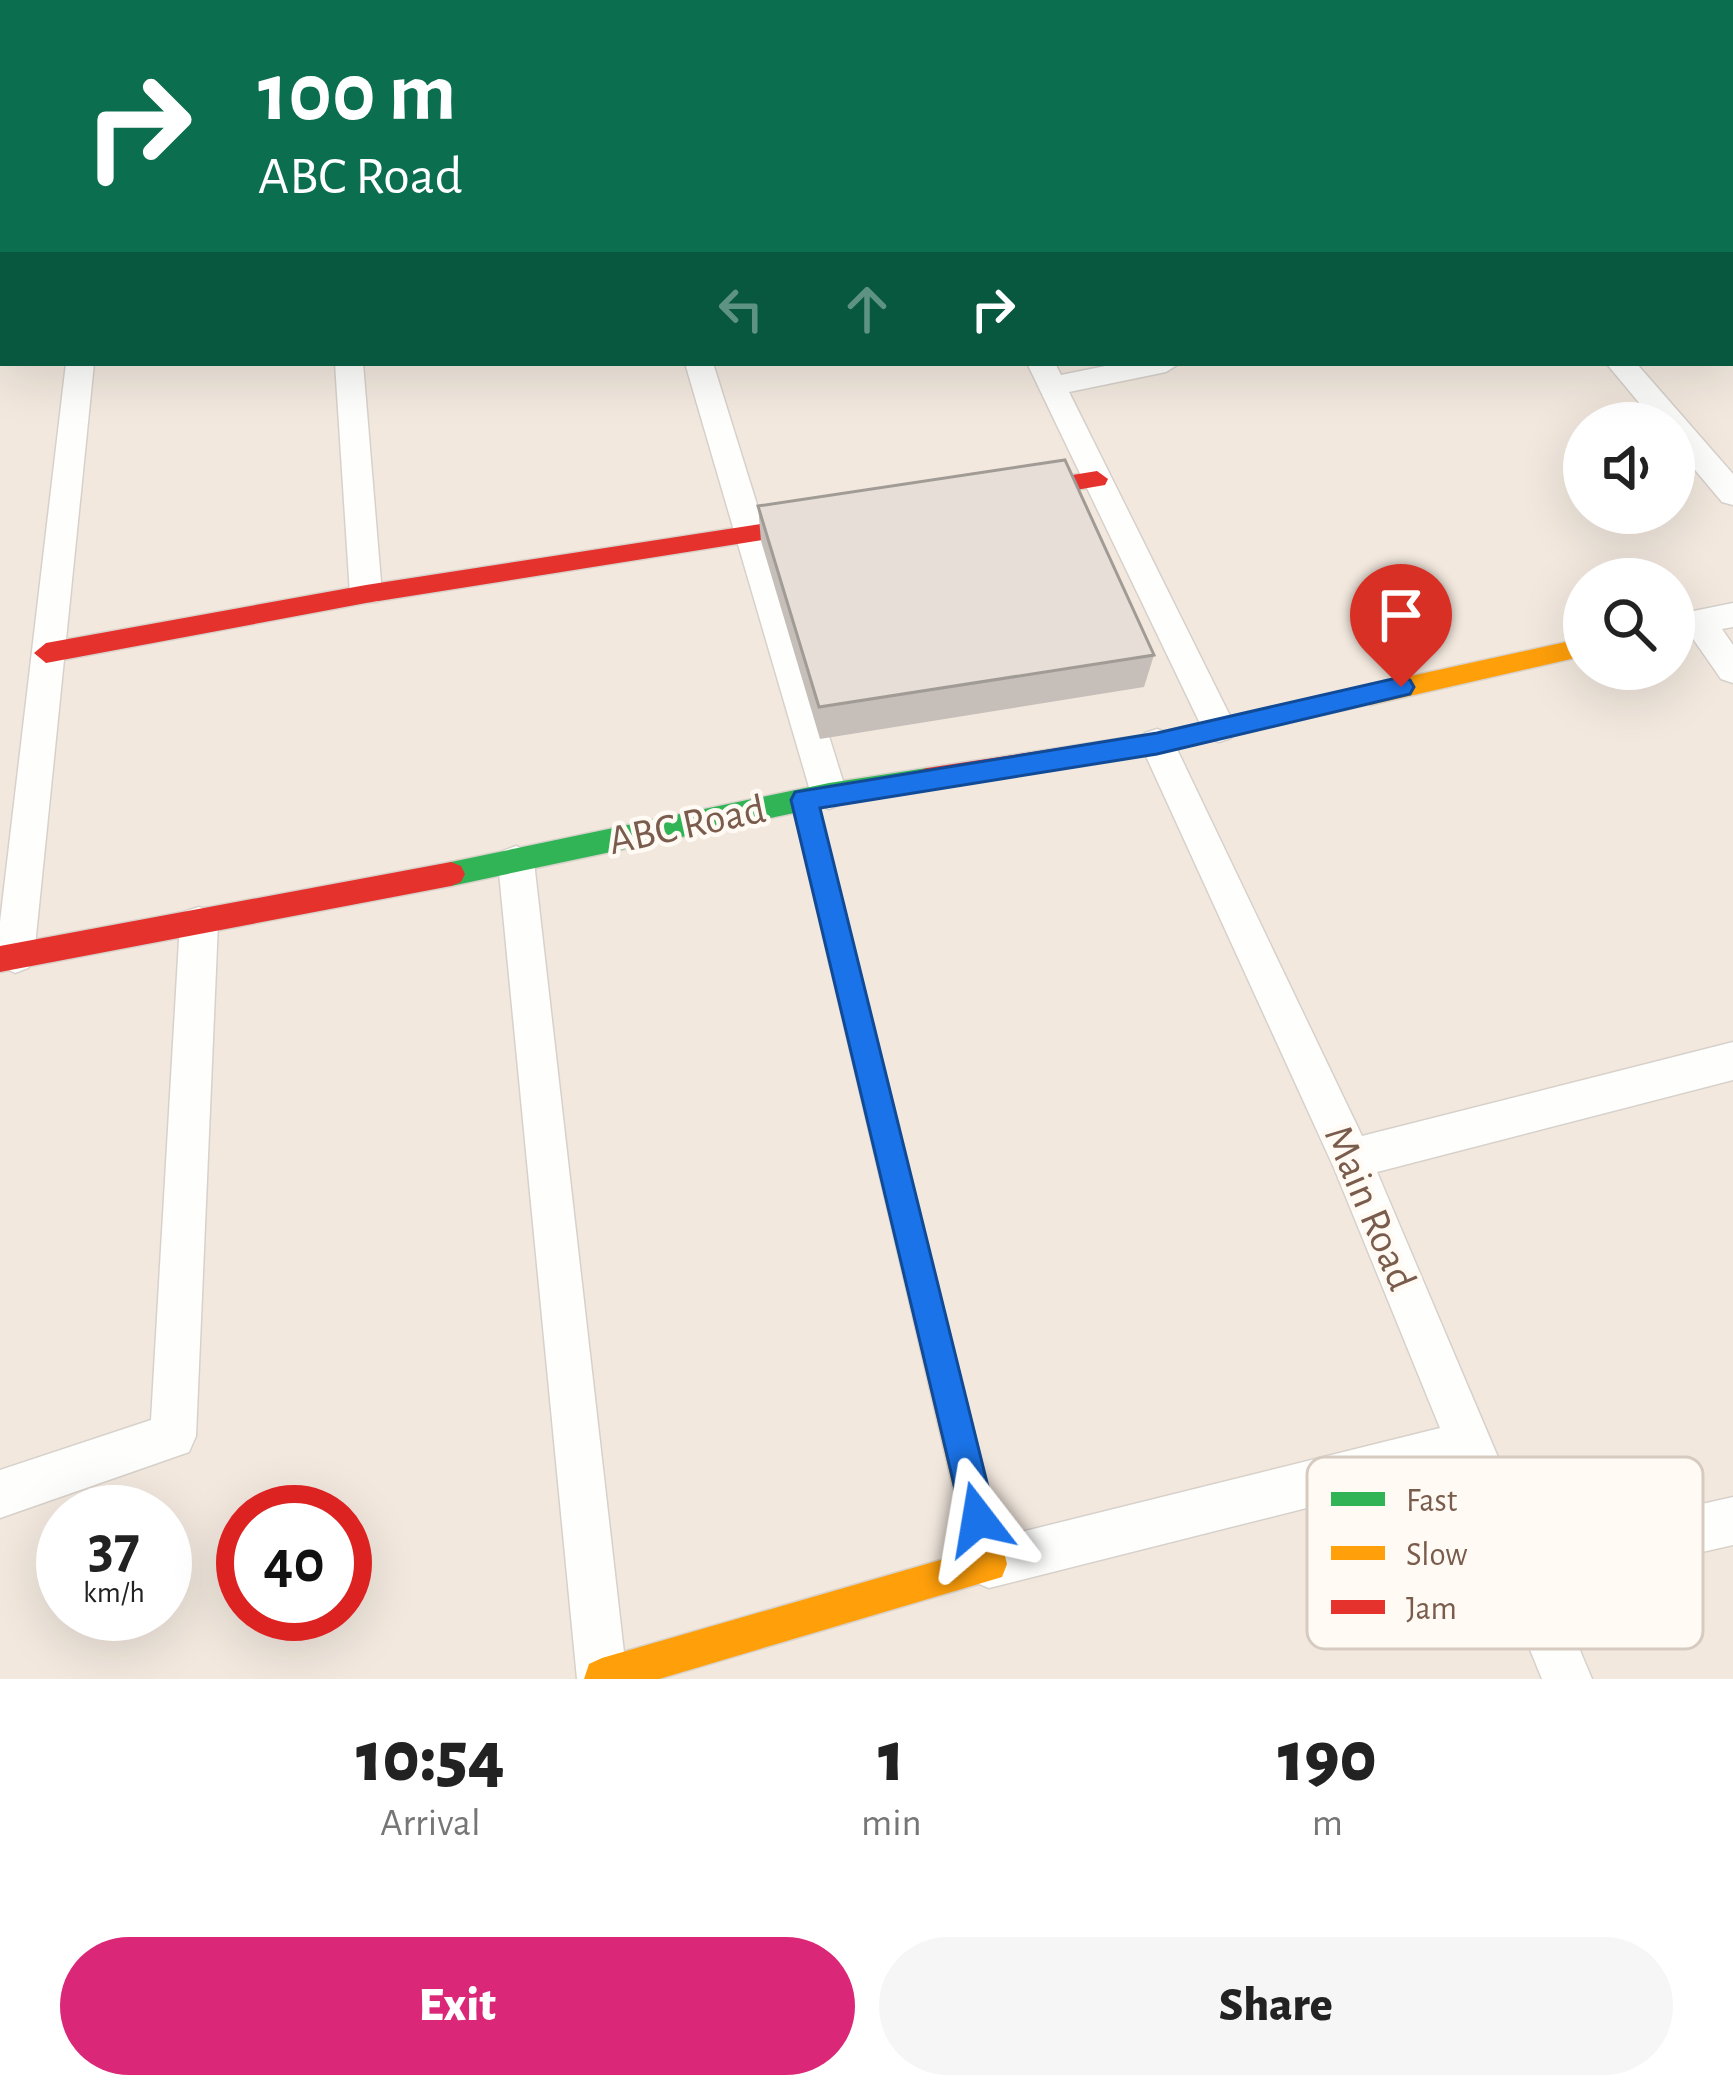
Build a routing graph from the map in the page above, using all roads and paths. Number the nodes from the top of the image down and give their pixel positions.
1 (80, 366) edge
2 (349, 366) edge
3 (699, 366) edge
4 (1134, 366) edge
5 (1623, 366) edge
6 (1047, 374) edge
7 (1654, 402) edge
8 (1695, 450) edge
9 (1097, 479) junction
10 (1733, 494) edge
11 (981, 497) edge
12 (865, 516) edge
13 (749, 534) junction
14 (366, 594) junction
15 (1733, 615) edge
16 (1695, 622) edge
17 (1695, 633) edge
18 (1563, 652) edge
19 (46, 653) junction
20 (1733, 670) edge
21 (1219, 728) junction
22 (1157, 743) junction
23 (817, 797) junction
24 (517, 862) junction
25 (200, 923) junction
26 (8, 958) edge
27 (1733, 1061) edge
28 (1351, 1159) junction
29 (1469, 1444) junction
30 (1417, 1457) edge
31 (1474, 1457) edge
32 (1307, 1484) edge
33 (0, 1494) edge
34 (1733, 1521) edge
35 (1703, 1528) edge
36 (988, 1564) junction
37 (1555, 1649) edge
38 (602, 1678) edge
39 (1568, 1679) edge

1 - 19 street
2 - 14 street
3 - 13 street
4 - 6 street
5 - 7 street
6 - 9 street
8 - 10 street
9 - 11 street
9 - 21 street
12 - 13 street
13 - 14 street
13 - 23 street
14 - 19 street
15 - 16 street
17 - 20 street
18 - 21 street, ABC Road
19 - 26 street
21 - 22 street, ABC Road
22 - 23 street, ABC Road
22 - 28 street, Main Road
23 - 24 street, ABC Road
23 - 36 street
24 - 25 street, ABC Road
24 - 38 street
25 - 26 street, ABC Road
25 - 33 street
27 - 28 street
28 - 29 street, Main Road
29 - 30 street
29 - 31 street, Main Road
32 - 36 street
34 - 35 street
36 - 38 street
37 - 39 street, Main Road

